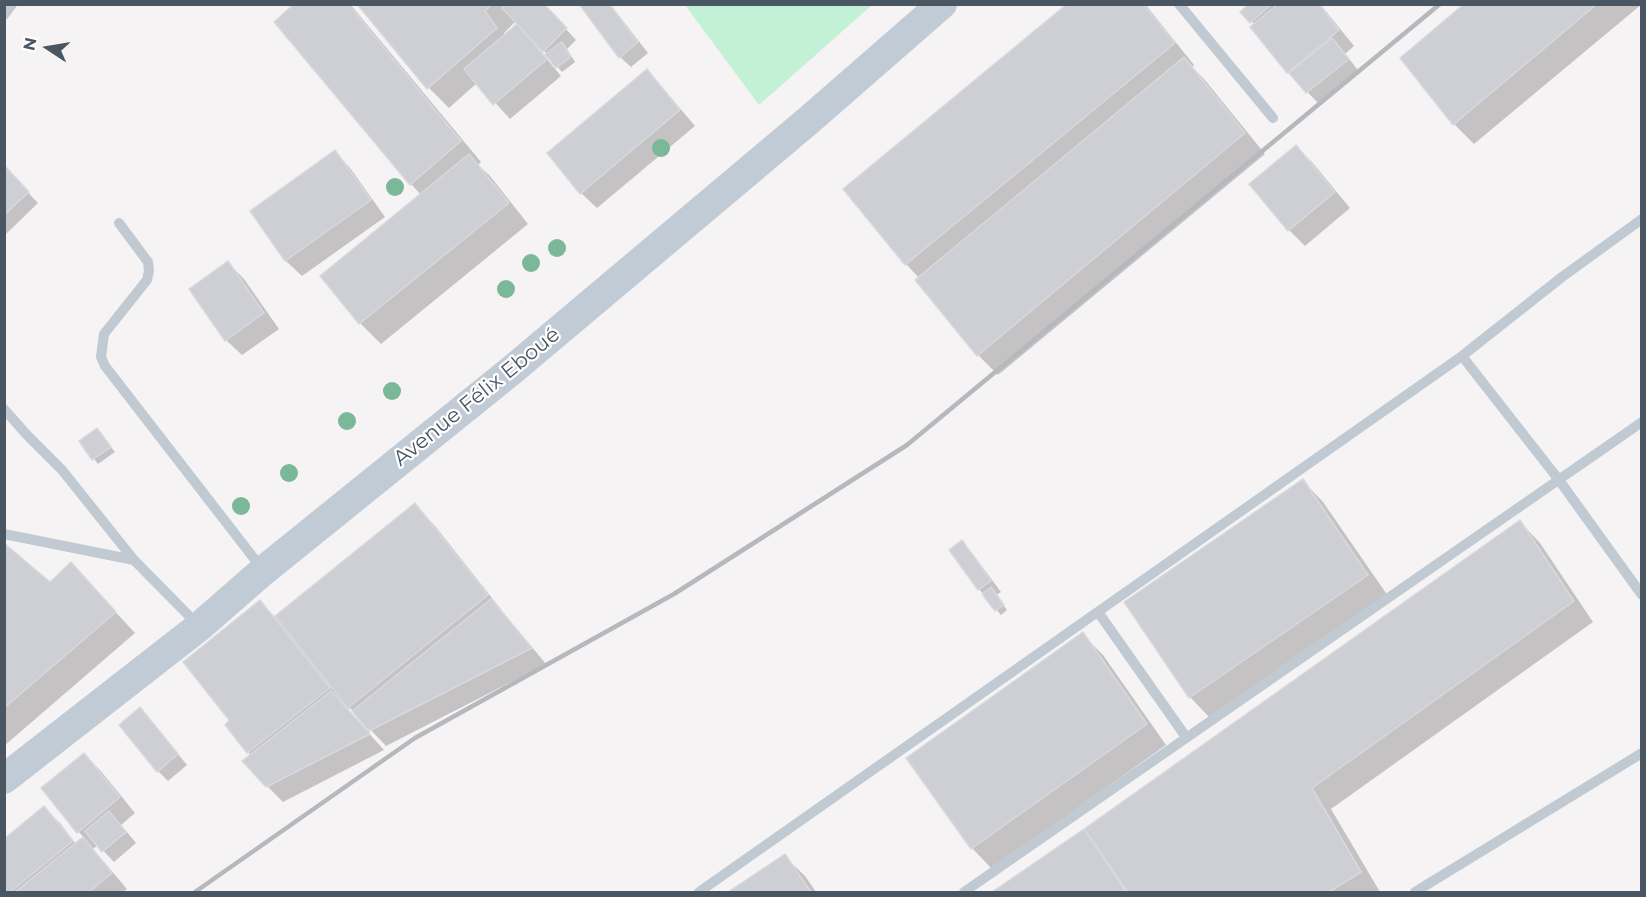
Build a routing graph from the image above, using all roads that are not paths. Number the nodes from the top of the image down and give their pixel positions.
1 (12, 4) edge
2 (942, 4) edge
3 (1179, 4) edge
4 (4, 15) edge
5 (1273, 118) dead end
6 (1641, 219) edge
7 (120, 223) dead end
8 (1462, 356) junction
9 (4, 409) edge
10 (1641, 422) edge
11 (1559, 480) junction
12 (4, 534) edge
13 (134, 560) junction
14 (264, 571) junction
15 (1641, 595) edge
16 (1098, 612) junction
17 (200, 626) junction
18 (1186, 737) junction
19 (1641, 753) edge
20 (4, 779) edge
21 (699, 892) edge
22 (964, 892) edge
23 (1415, 892) edge

1 - 4 lane
2 - 14 street, Avenue Félix Eboué
3 - 5 lane
6 - 8 lane
7 - 14 lane
8 - 11 lane
8 - 16 lane
9 - 13 lane
10 - 11 lane
11 - 15 lane
11 - 18 lane
12 - 13 lane
13 - 17 lane
14 - 17 street, Avenue Félix Eboué
16 - 18 lane
16 - 21 lane
17 - 20 street, Avenue Félix Eboué
18 - 22 lane
19 - 23 lane

